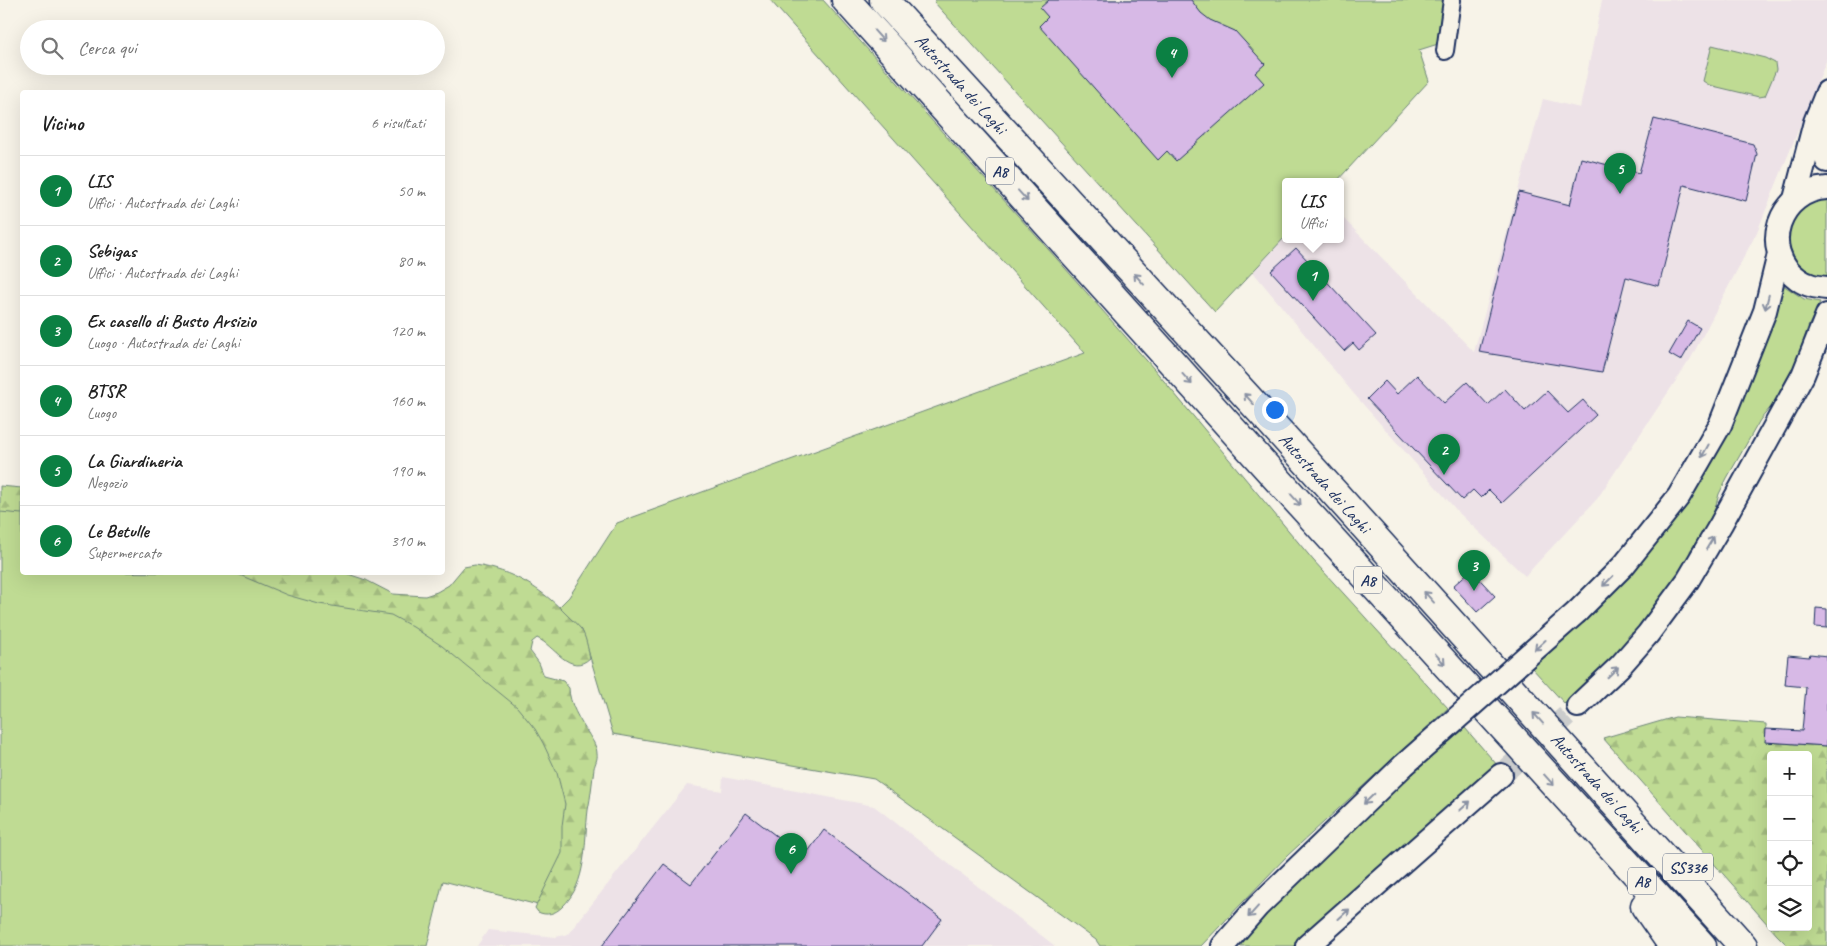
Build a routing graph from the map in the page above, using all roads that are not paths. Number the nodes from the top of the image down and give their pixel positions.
1 (846, 0) edge
2 (884, 0) edge
3 (1452, 0) edge
4 (1445, 51) dead end
5 (1827, 92) edge
6 (1827, 123) edge
7 (1827, 161) edge
8 (1827, 188) edge
9 (1795, 199) junction
10 (1779, 254) junction
11 (1827, 288) edge
12 (1827, 315) edge
13 (1578, 706) tunnel mouth
14 (1500, 775) tunnel mouth
15 (1606, 793) junction
16 (1583, 816) junction
17 (1223, 946) edge
18 (1307, 946) edge
19 (1673, 946) edge
20 (1702, 946) edge
21 (1743, 946) edge
22 (1765, 946) edge

1 -> 16 highway, Autostrada dei Laghi / A8
15 -> 2 highway, Autostrada dei Laghi / A8
3 - 4 street
5 - 9 main road
6 - 7 main road
8 - 9 main road
9 - 10 main road
10 - 11 main road
10 -> 17 main road, bridge
13 -> 12 main road
18 -> 14 main road
15 - 21 highway, Autostrada dei Laghi / A8
15 - 22 highway, SS336
16 - 19 highway
16 - 20 highway, Autostrada dei Laghi / A8

